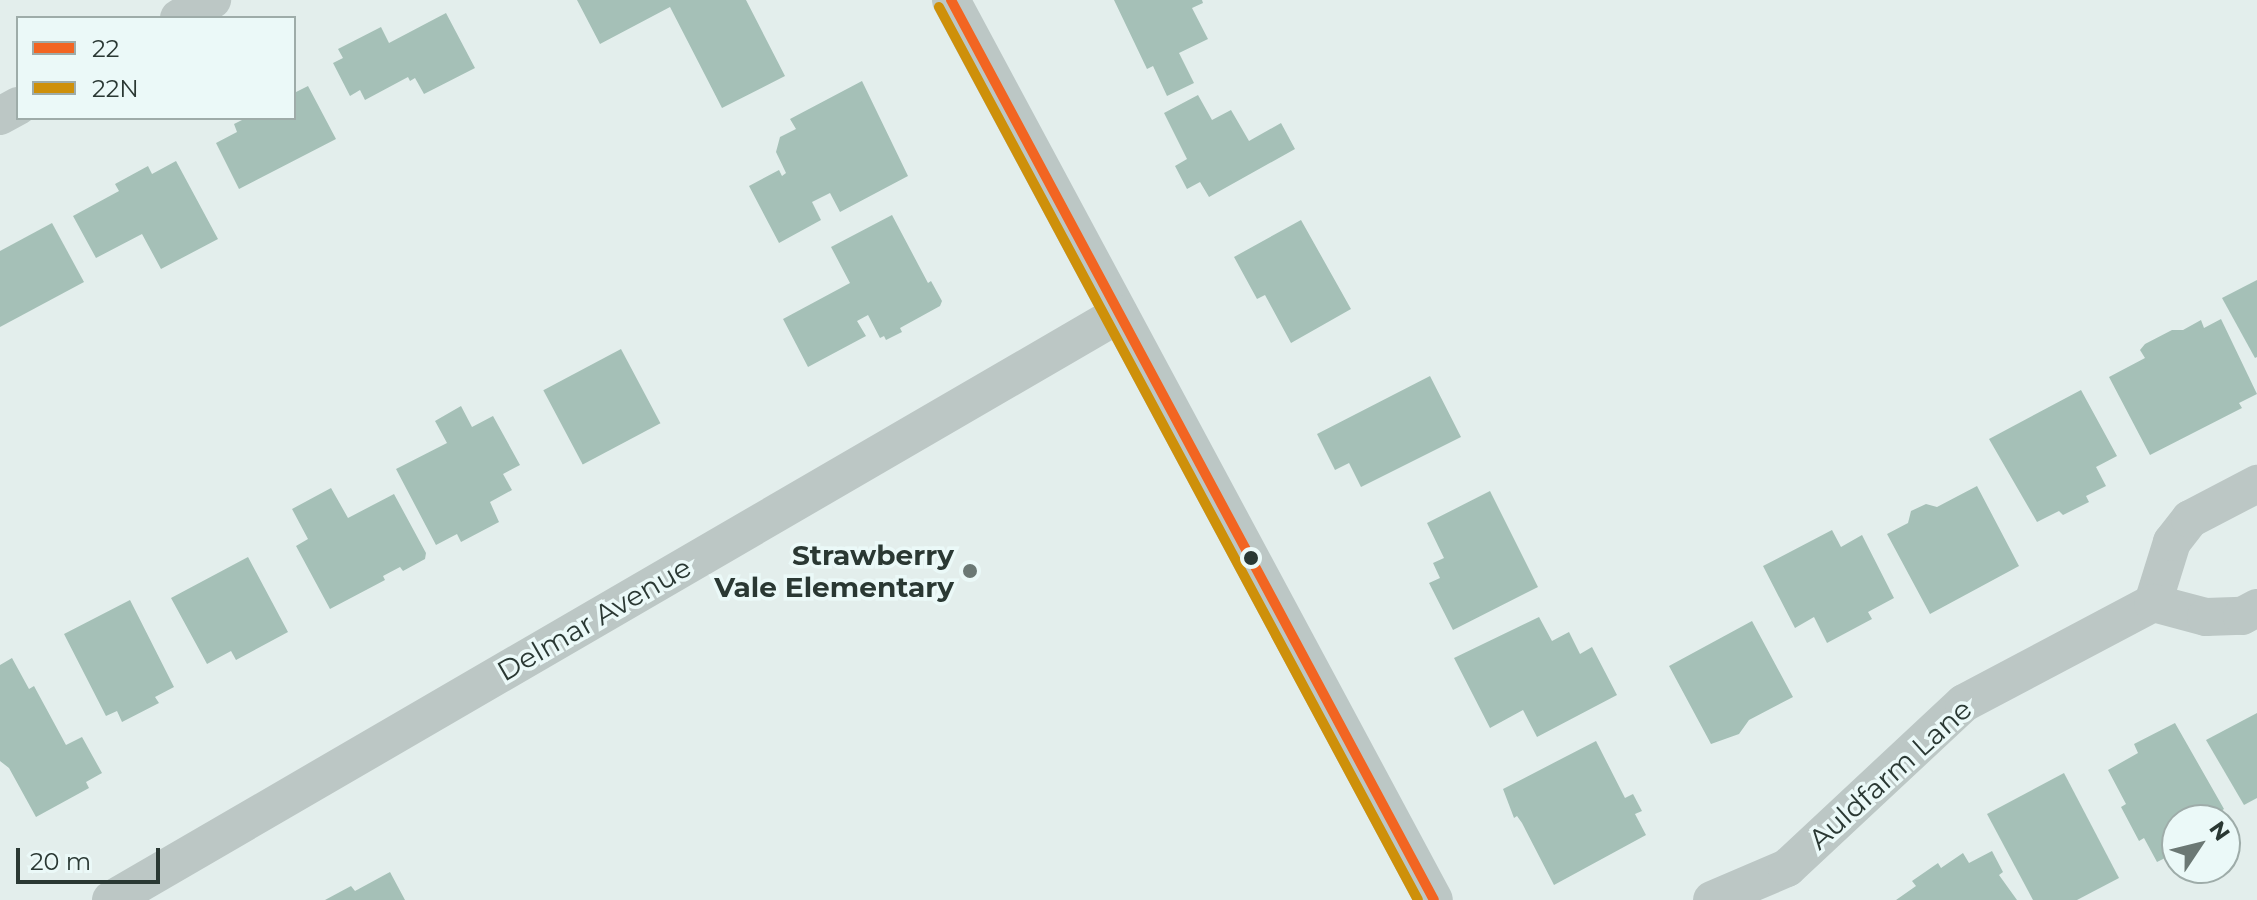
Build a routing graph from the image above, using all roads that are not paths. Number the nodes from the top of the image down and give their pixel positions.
1 (212, 0) edge
2 (951, 0) edge
3 (183, 16) edge
4 (1119, 314) junction
5 (2257, 484) edge
6 (2153, 603) junction
7 (2257, 608) edge
8 (111, 900) edge
9 (1434, 900) edge
10 (1712, 900) edge

1 - 3 street
2 - 4 street
4 - 8 street, Delmar Avenue
4 - 9 street
5 - 6 street
6 - 7 street
6 - 10 street, Auldfarm Lane

